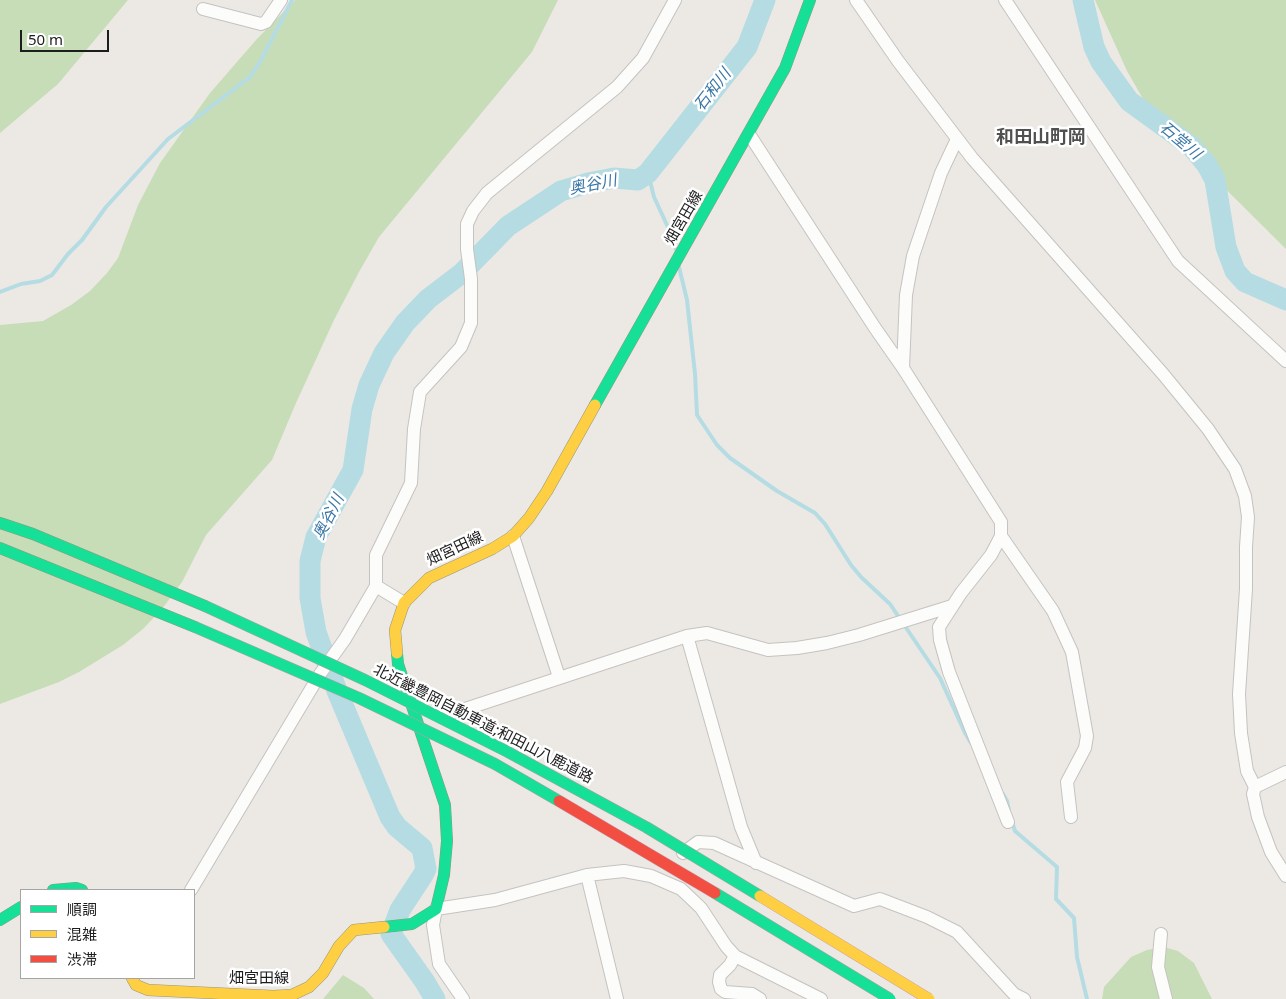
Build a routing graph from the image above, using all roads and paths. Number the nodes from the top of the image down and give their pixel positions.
1 (281, 0) edge
2 (675, 0) edge
3 (810, 0) edge
4 (856, 0) edge
5 (1005, 0) edge
6 (203, 9) dead end
7 (750, 134) junction
8 (957, 139) junction
9 (1286, 361) edge
10 (903, 368) junction
11 (0, 523) edge
12 (513, 536) junction
13 (1001, 536) junction
14 (0, 548) edge
15 (376, 586) junction
16 (404, 603) junction
17 (952, 606) junction
18 (687, 636) junction
19 (559, 677) junction
20 (417, 725) junction
21 (1286, 772) edge
22 (1255, 787) junction
23 (1071, 817) dead end
24 (1008, 822) dead end
25 (756, 863) junction
26 (587, 875) junction
27 (651, 876) junction
28 (1286, 876) edge
29 (64, 889) edge
30 (79, 889) edge
31 (192, 889) edge
32 (20, 908) edge
33 (436, 909) junction
34 (0, 920) edge
35 (1161, 934) dead end
36 (735, 956) junction
37 (136, 980) edge
38 (463, 999) edge
39 (617, 999) edge
40 (760, 999) edge
41 (821, 999) edge
42 (890, 999) edge
43 (929, 999) edge
44 (1024, 999) edge
45 (1166, 999) edge

1 - 6 street
2 - 15 street
3 - 7 main road, 畑宮田線
4 - 8 street
5 - 9 street
7 - 10 street
7 - 12 main road, 畑宮田線
8 - 10 street
8 - 22 street
10 - 13 street
11 - 43 main road, 北近畿豊岡自動車道;和田山八鹿道路, bridge
12 - 16 main road, 畑宮田線
12 - 19 street
13 - 17 street
13 - 23 street
14 - 42 main road, 北近畿豊岡自動車道;和田山八鹿道路, bridge
15 - 16 street
15 - 31 street
16 - 20 main road, 畑宮田線
17 - 18 street
17 - 24 street
18 - 19 street
18 - 25 street
19 - 20 street
20 - 33 main road, 畑宮田線
21 - 22 street
22 - 28 street
25 - 27 street
25 - 44 street
26 - 27 street
26 - 33 street
26 - 39 street
27 - 36 street
29 - 30 main road
32 - 34 main road
33 - 37 main road, 畑宮田線
33 - 38 street
35 - 45 street
36 - 40 street
36 - 41 street

